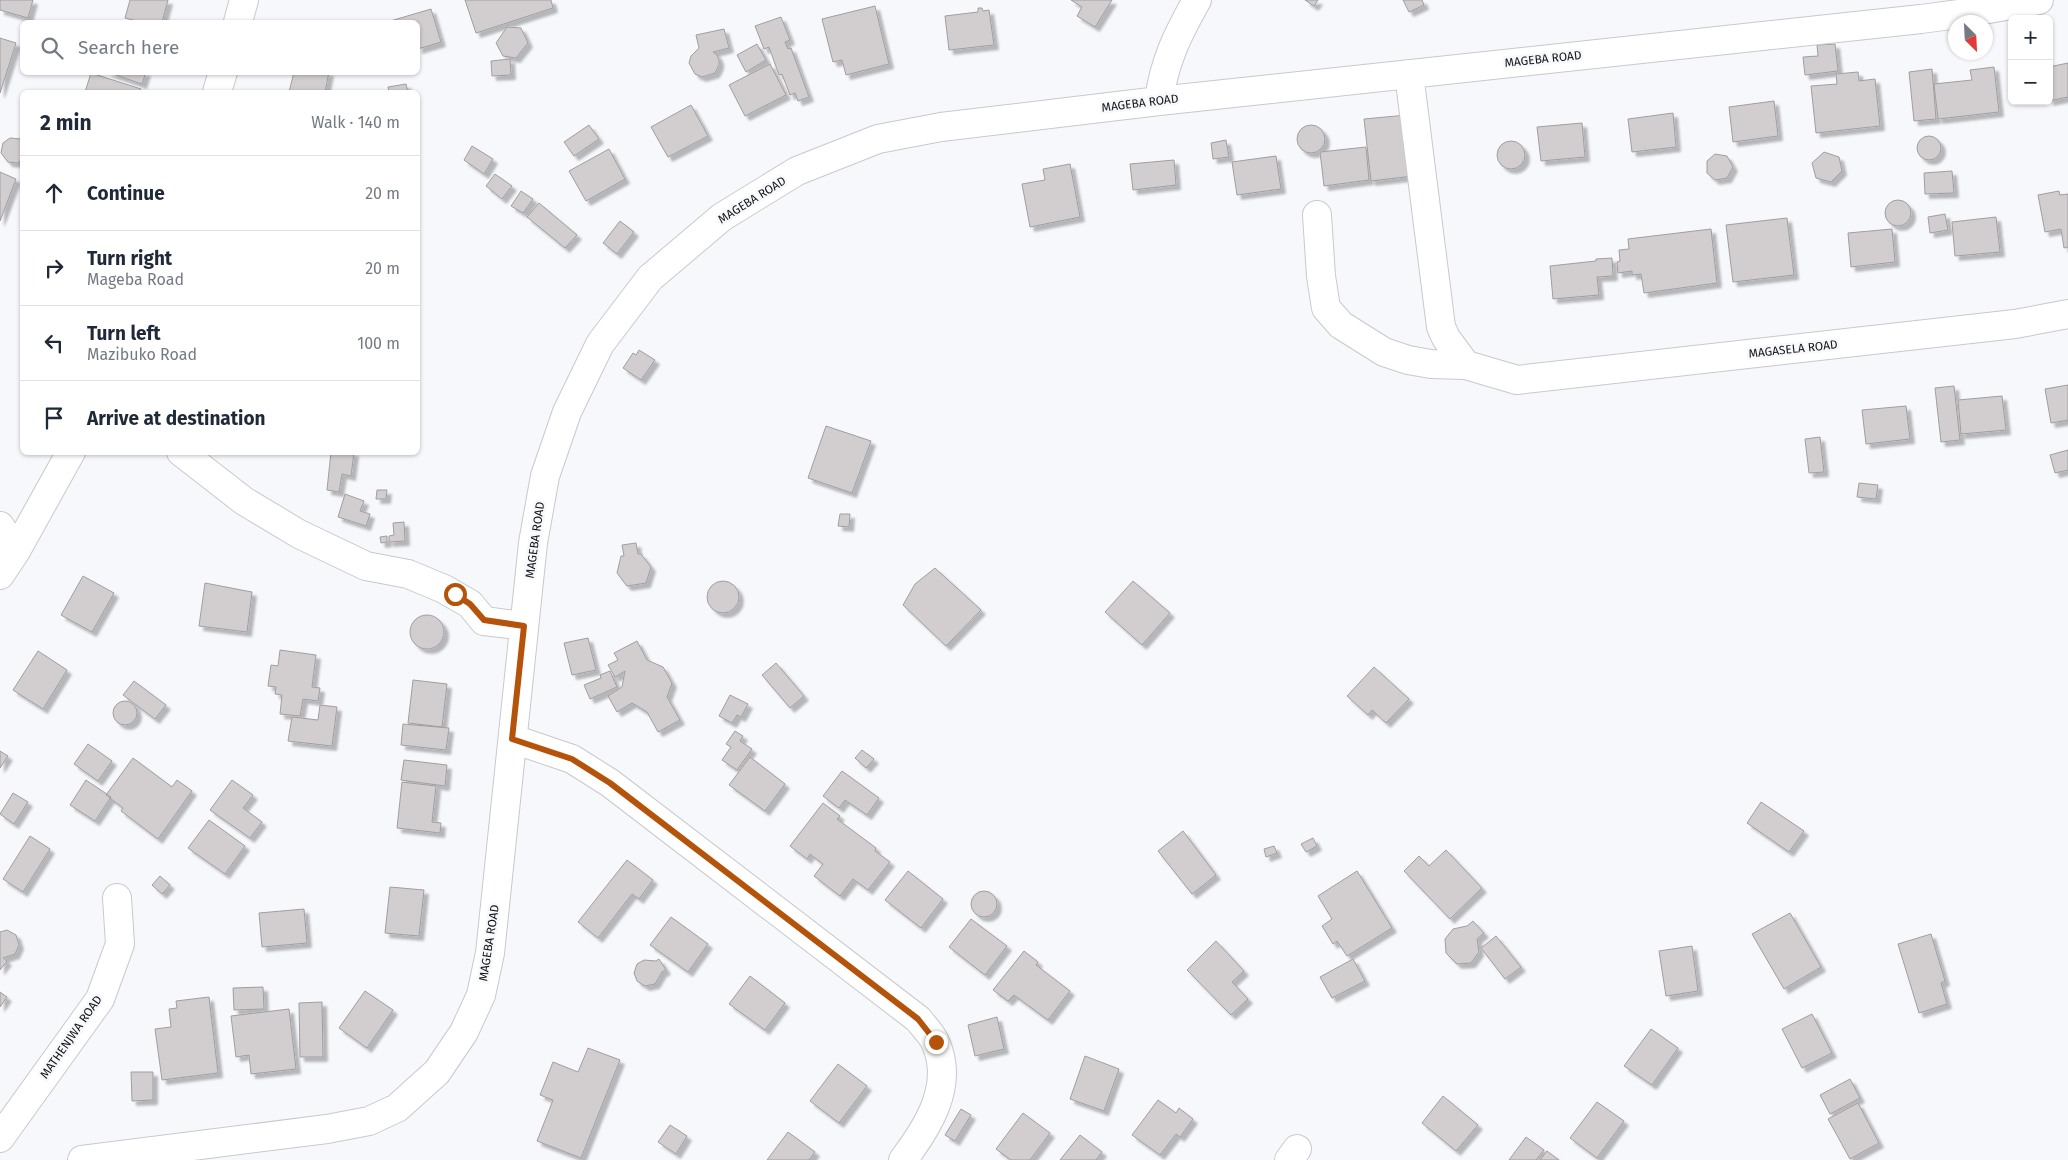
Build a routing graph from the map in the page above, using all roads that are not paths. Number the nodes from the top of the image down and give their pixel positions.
1 (244, 0) edge
2 (1197, 0) edge
3 (2039, 0) edge
4 (1921, 9) edge
5 (239, 20) edge
6 (1409, 74) junction
7 (222, 75) edge
8 (218, 90) edge
9 (1160, 101) junction
10 (1317, 215) dead end
11 (2068, 314) edge
12 (1466, 365) junction
13 (68, 455) edge
14 (185, 455) edge
15 (0, 526) edge
16 (16, 550) junction
17 (0, 576) edge
18 (524, 626) junction
19 (512, 739) junction
20 (117, 898) dead end
21 (0, 1138) edge
22 (82, 1160) edge
23 (903, 1160) edge

1 - 5 street
2 - 9 street
3 - 4 street, MAGEBA ROAD
4 - 6 street, MAGEBA ROAD
6 - 9 street, MAGEBA ROAD
6 - 12 street
7 - 8 street
9 - 18 street, MAGEBA ROAD
10 - 12 street
11 - 12 street, MAGASELA ROAD
13 - 16 street
14 - 18 street
15 - 16 street
16 - 17 street
18 - 19 street, MAGEBA ROAD
19 - 22 street, MAGEBA ROAD
19 - 23 street
20 - 21 street, MATHENJWA ROAD

